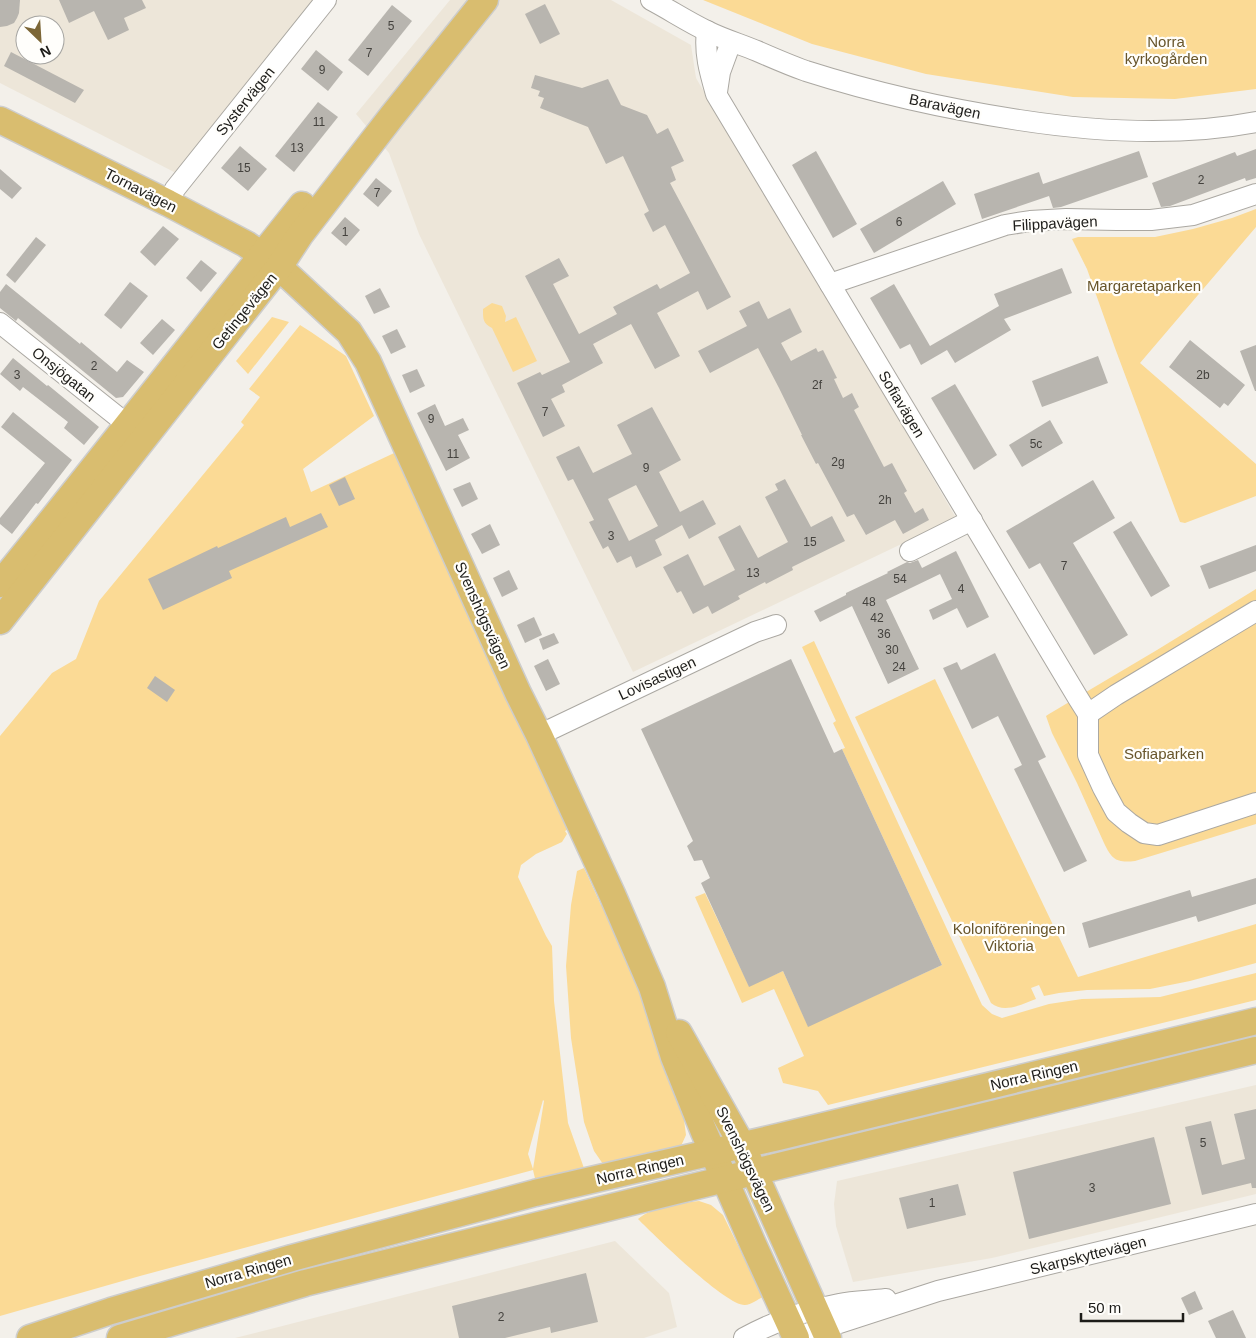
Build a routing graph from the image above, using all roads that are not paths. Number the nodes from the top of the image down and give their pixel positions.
1 (326, 0) edge
2 (467, 0) edge
3 (485, 0) edge
4 (651, 0) edge
5 (707, 31) junction
6 (731, 42) junction
7 (716, 94) junction
8 (0, 120) edge
9 (1256, 122) edge
10 (1256, 194) edge
11 (168, 203) junction
12 (270, 261) junction
13 (830, 284) junction
14 (0, 322) edge
15 (128, 424) junction
16 (972, 520) junction
17 (910, 551) dead end
18 (0, 584) edge
19 (1256, 611) edge
20 (0, 621) edge
21 (776, 625) dead end
22 (1088, 714) junction
23 (539, 735) junction
24 (1256, 803) edge
25 (652, 987) junction
26 (1256, 1021) edge
27 (1256, 1050) edge
28 (742, 1145) junction
29 (712, 1152) junction
30 (754, 1173) junction
31 (724, 1180) junction
32 (1256, 1214) edge
33 (823, 1325) edge
34 (792, 1329) edge
35 (30, 1338) edge
36 (120, 1338) edge
37 (744, 1338) edge

1 - 11 street, Systervägen
2 - 12 main road, Getingevägen
3 - 12 main road, Getingevägen
4 - 5 street, Baravägen
5 - 6 street, Baravägen
5 - 7 street, Sofiavägen
6 - 7 street
6 - 9 street, Baravägen
7 - 13 street, Sofiavägen
8 - 11 main road, Tornavägen
10 - 13 street, Filippavägen
11 - 12 main road, Tornavägen
12 - 15 main road, Getingevägen
12 - 20 main road, Getingevägen
12 - 23 main road, Svenshögsvägen
13 - 16 street, Sofiavägen
14 - 15 street, Onsjögatan
15 - 18 main road, Getingevägen
16 - 17 street
16 - 22 street, Sofiavägen
19 - 22 street
21 - 23 street, Lovisastigen
22 - 24 street
23 - 25 main road, Svenshögsvägen
25 - 28 main road, Svenshögsvägen
25 - 29 main road, Svenshögsvägen
26 - 28 main road, Norra Ringen
27 - 30 main road, Norra Ringen
28 - 29 main road, Norra Ringen
28 - 30 main road, Svenshögsvägen
29 - 31 main road, Svenshögsvägen
29 - 35 main road, Norra Ringen
30 - 31 main road, Norra Ringen
30 - 33 main road, Svenshögsvägen
31 - 34 main road, Svenshögsvägen
31 - 36 main road, Norra Ringen
32 - 33 street, Skarpskyttevägen
33 - 34 street, Skarpskyttevägen
34 - 37 street, Skarpskyttevägen

